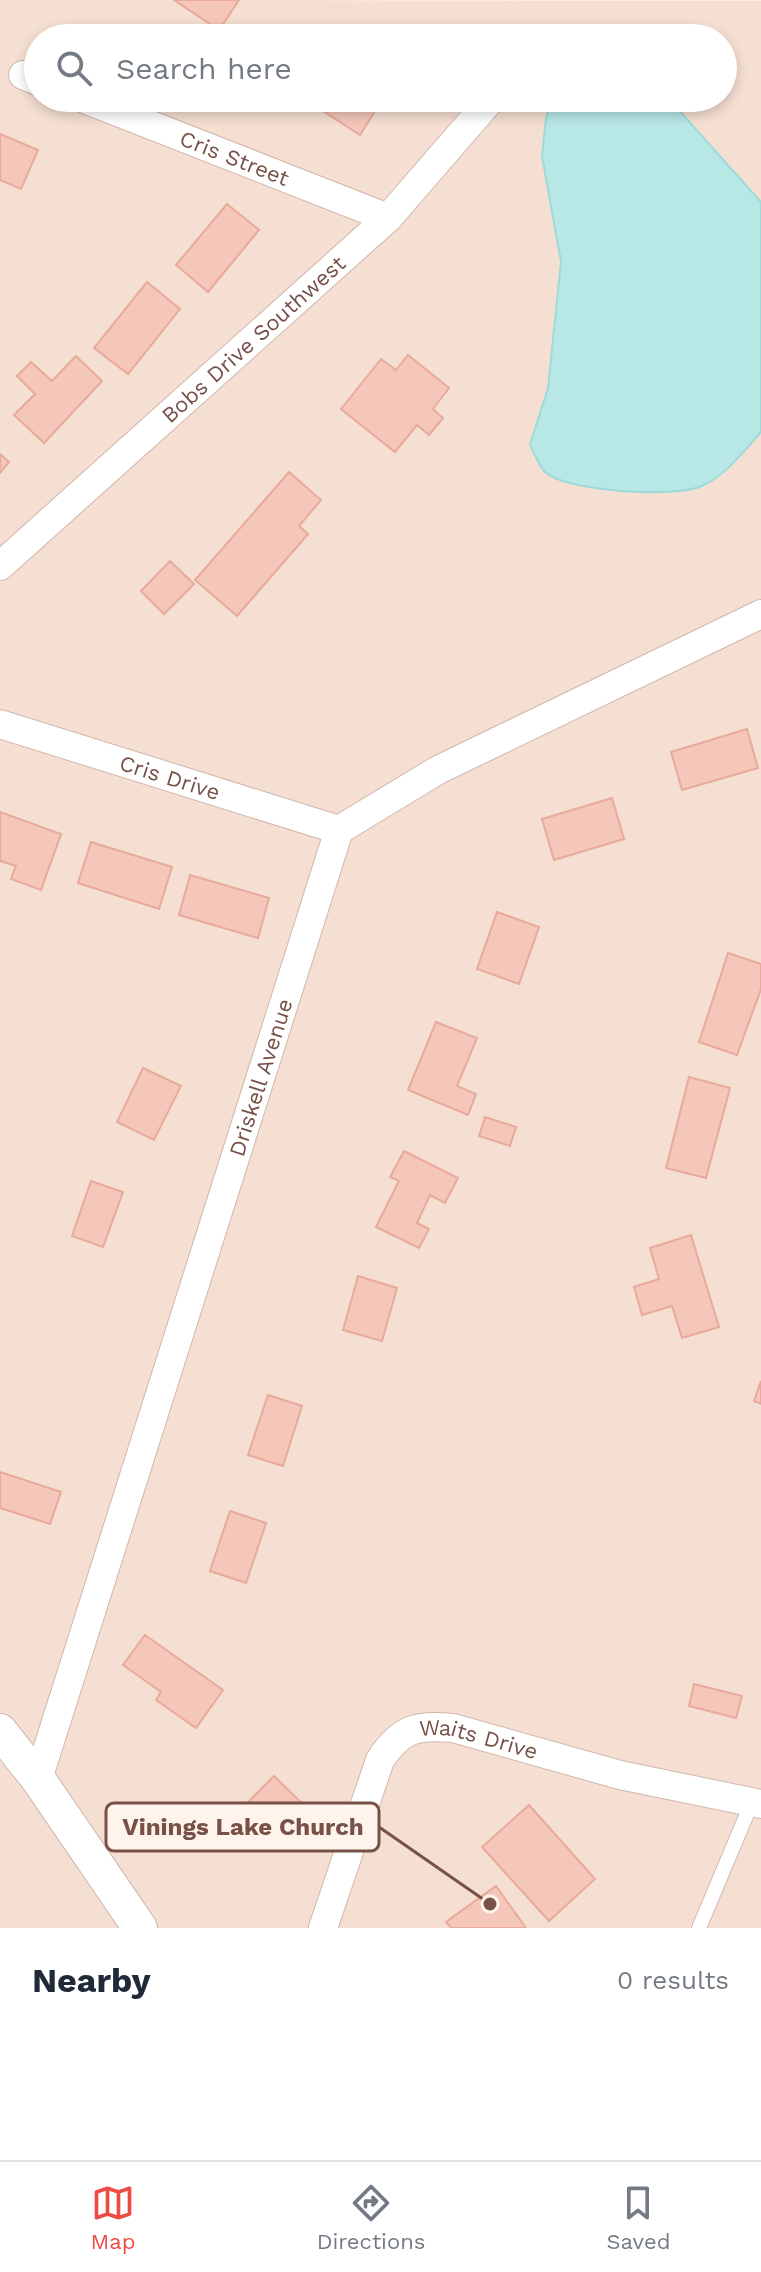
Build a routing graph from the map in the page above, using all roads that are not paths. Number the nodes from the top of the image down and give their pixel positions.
1 (118, 112) edge
2 (480, 112) edge
3 (388, 218) junction
4 (0, 566) edge
5 (761, 614) edge
6 (0, 724) edge
7 (339, 830) junction
8 (0, 1731) edge
9 (38, 1779) junction
10 (756, 1803) edge
11 (140, 1928) edge
12 (323, 1928) edge
13 (699, 1928) edge

1 - 3 street, Cris Street
2 - 3 street, Bobs Drive Southwest
3 - 4 street, Bobs Drive Southwest
5 - 7 street
6 - 7 street, Cris Drive
7 - 9 street, Driskell Avenue
8 - 9 street
9 - 11 street
10 - 12 street, Waits Drive
10 - 13 lane

